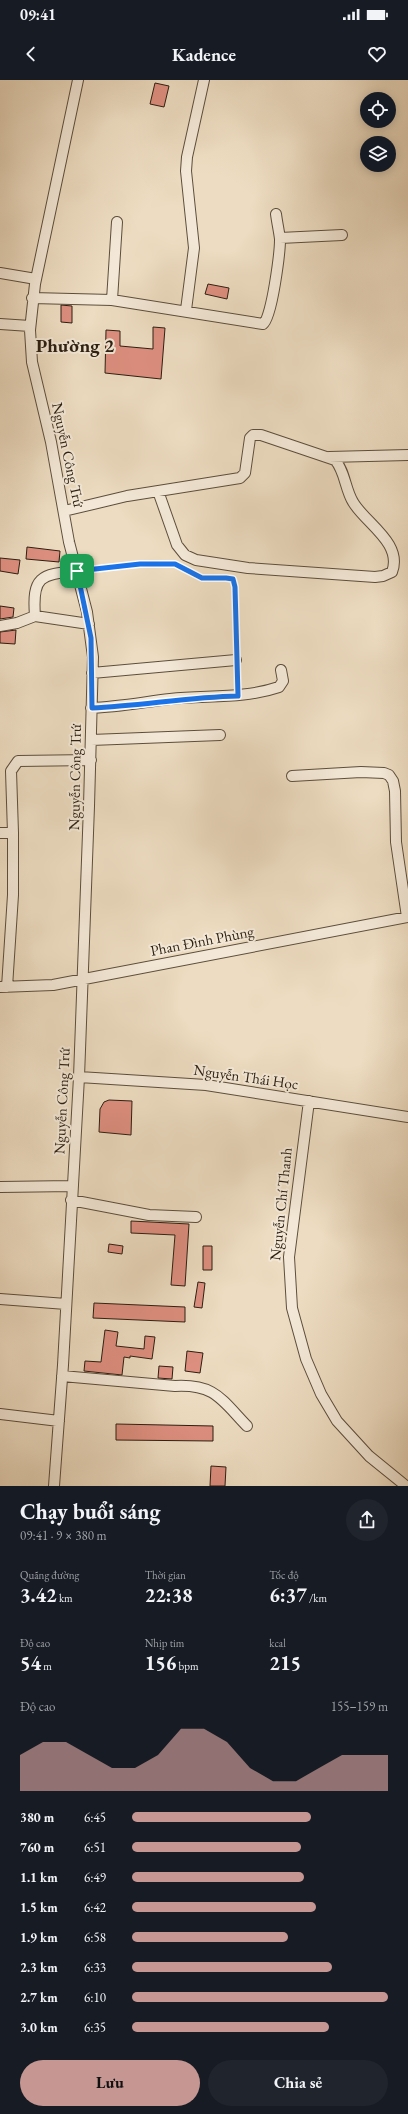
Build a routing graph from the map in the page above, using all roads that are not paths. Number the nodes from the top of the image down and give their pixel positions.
1 (78, 80) edge
2 (204, 80) edge
3 (276, 214) dead end
4 (117, 222) dead end
5 (342, 235) dead end
6 (280, 238) junction
7 (0, 273) edge
8 (36, 279) junction
9 (32, 298) junction
10 (112, 300) junction
11 (186, 310) junction
12 (0, 324) edge
13 (30, 326) junction
14 (408, 455) edge
15 (328, 457) junction
16 (158, 491) junction
17 (64, 511) junction
18 (77, 571) junction
19 (35, 616) junction
20 (89, 624) junction
21 (0, 626) edge
22 (236, 660) road end
23 (281, 670) dead end
24 (92, 673) junction
25 (92, 708) junction
26 (220, 735) dead end
27 (91, 740) junction
28 (91, 760) junction
29 (292, 776) dead end
30 (0, 833) edge
31 (13, 833) junction
32 (407, 917) edge
33 (83, 978) junction
34 (4, 987) edge
35 (79, 1077) junction
36 (309, 1101) junction
37 (408, 1117) edge
38 (72, 1186) junction
39 (0, 1187) edge
40 (71, 1200) junction
41 (196, 1217) dead end
42 (0, 1299) edge
43 (66, 1304) junction
44 (62, 1376) junction
45 (0, 1414) edge
46 (59, 1421) junction
47 (247, 1426) dead end
48 (54, 1486) edge
49 (406, 1486) edge

1 - 8 street, Nguyễn Công Trứ
2 - 11 street
3 - 6 street
4 - 10 street
5 - 6 street
6 - 11 street
7 - 8 street
8 - 9 street, Nguyễn Công Trứ
9 - 10 street
9 - 13 street, Nguyễn Công Trứ
10 - 11 street
12 - 13 street
13 - 17 street, Nguyễn Công Trứ
14 - 15 street
15 - 16 street
15 - 16 street
16 - 17 street
17 - 18 street, Nguyễn Công Trứ
18 - 19 street
18 - 20 street, Nguyễn Công Trứ
19 - 20 street
19 - 21 street
20 - 24 street, Nguyễn Công Trứ
22 - 24 street
23 - 25 street
24 - 25 street, Nguyễn Công Trứ
25 - 27 street, Nguyễn Công Trứ
26 - 27 street
27 - 28 street, Nguyễn Công Trứ
28 - 31 street
28 - 33 street, Nguyễn Công Trứ
29 - 32 street
30 - 31 street
31 - 34 street
32 - 33 street, Phan Đình Phùng
33 - 34 street, Phan Đình Phùng
33 - 35 street, Nguyễn Công Trứ
35 - 36 street, Nguyễn Thái Học
35 - 38 street, Nguyễn Công Trứ
36 - 37 street, Nguyễn Thái Học
36 - 49 street, Nguyễn Chí Thanh
38 - 39 street
38 - 40 street, Nguyễn Công Trứ
40 - 41 street
40 - 43 street, Nguyễn Công Trứ
42 - 43 street
43 - 44 street, Nguyễn Công Trứ
44 - 46 street, Nguyễn Công Trứ
44 - 47 street
45 - 46 street
46 - 48 street, Nguyễn Công Trứ

